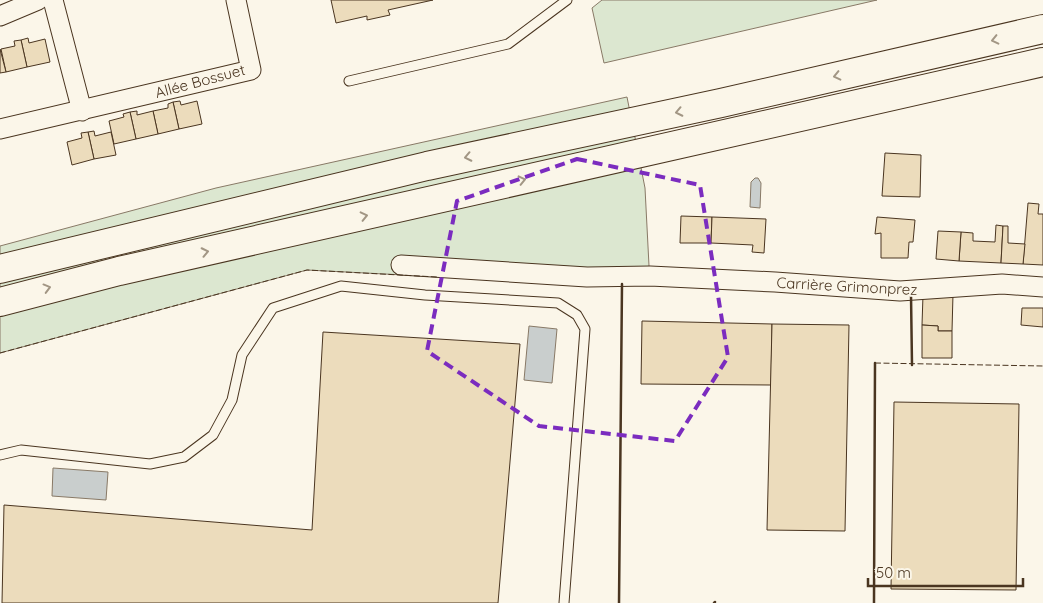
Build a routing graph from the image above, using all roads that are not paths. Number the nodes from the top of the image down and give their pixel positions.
1 (38, 0) edge
2 (53, 0) edge
3 (236, 0) edge
4 (567, 0) edge
5 (0, 16) edge
6 (1043, 29) edge
7 (1043, 62) edge
8 (349, 81) dead end
9 (82, 111) junction
10 (0, 129) edge
11 (402, 265) dead end
12 (0, 269) edge
13 (1043, 286) edge
14 (0, 302) edge
15 (0, 455) edge
16 (564, 603) edge

1 - 5 street
2 - 9 street
3 - 9 street, Allée Bossuet
4 - 8 lane
6 -> 12 main road
14 -> 7 main road
9 - 10 street, Allée Bossuet
11 - 13 street, Carrière Grimonprez
15 - 16 lane

